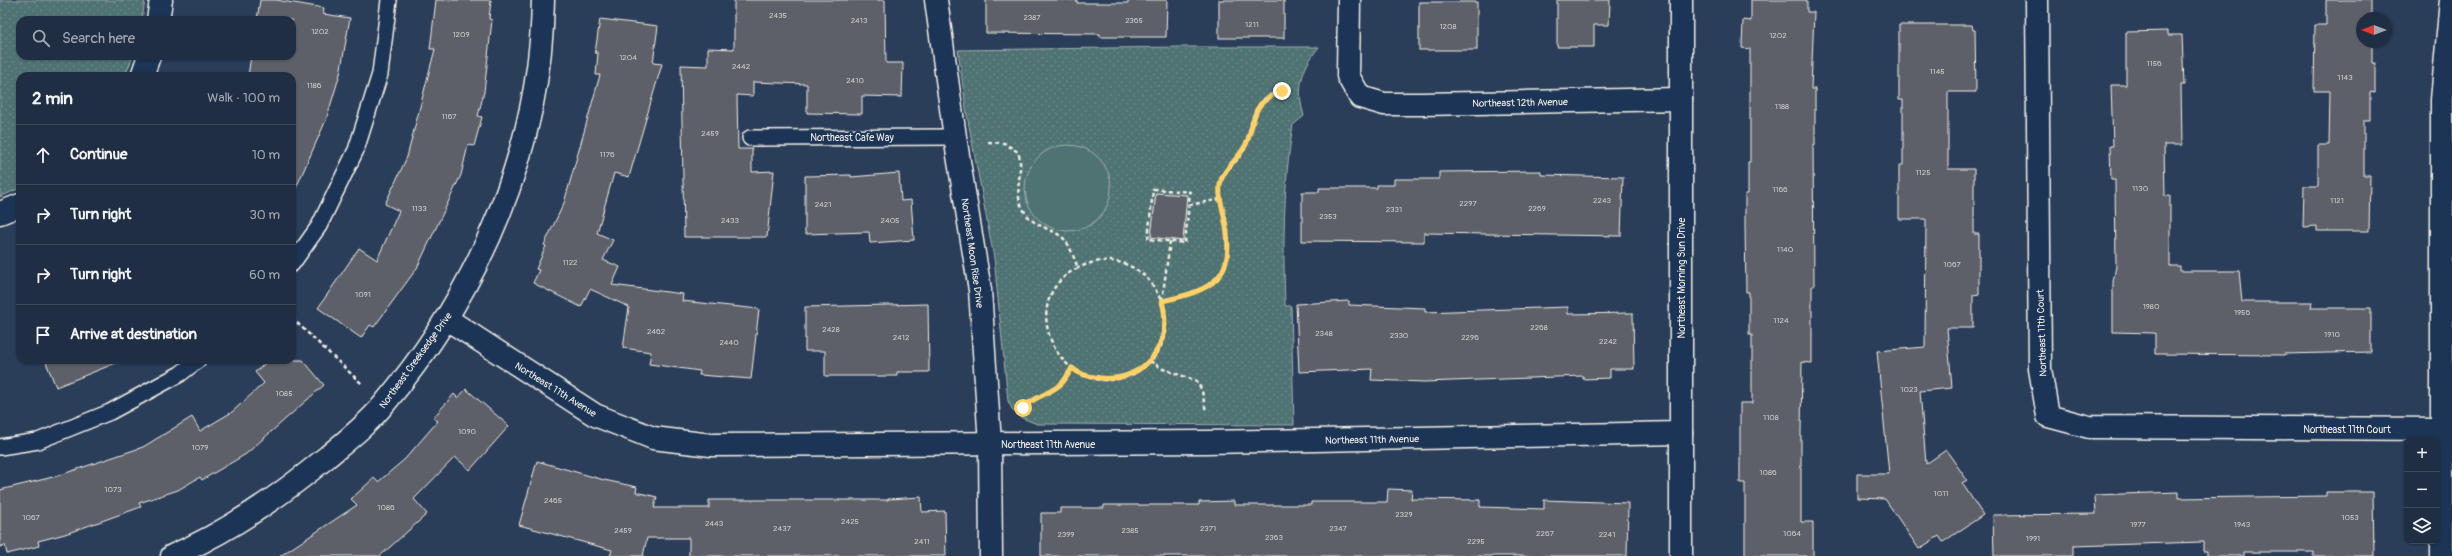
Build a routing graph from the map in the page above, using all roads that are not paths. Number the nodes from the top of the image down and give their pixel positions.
1 (161, 0) edge
2 (389, 0) edge
3 (543, 0) edge
4 (936, 0) edge
5 (1349, 0) edge
6 (1681, 0) edge
7 (2037, 0) edge
8 (2452, 0) edge
9 (159, 16) edge
10 (148, 60) edge
11 (143, 72) edge
12 (1681, 99) junction
13 (955, 137) junction
14 (750, 138) dead end
15 (16, 207) edge
16 (0, 214) edge
17 (2447, 239) edge
18 (296, 258) edge
19 (447, 319) junction
20 (193, 364) edge
21 (2440, 429) junction
22 (1681, 433) junction
23 (990, 444) junction
24 (0, 447) edge
25 (172, 556) edge
26 (990, 556) edge
27 (1682, 556) edge
28 (2442, 556) edge

1 - 9 street
2 - 18 lane
3 - 19 street, Northeast Creeksedge Drive
4 - 13 street, Northeast Moon Rise Drive
5 - 12 street, Northeast 12th Avenue
6 - 12 street, Northeast Morning Sun Drive
7 - 21 street, Northeast 11th Court
8 - 17 street
10 - 11 street
12 - 22 street, Northeast Morning Sun Drive
13 - 14 lane, Northeast Cafe Way
13 - 23 street, Northeast Moon Rise Drive
15 - 16 street
17 - 21 street
19 - 23 street, Northeast 11th Avenue
19 - 25 street, Northeast Creeksedge Drive
20 - 24 lane
21 - 28 street
22 - 23 street, Northeast 11th Avenue
22 - 27 street, Northeast Morning Sun Drive
23 - 26 street, Northeast Moon Rise Drive

